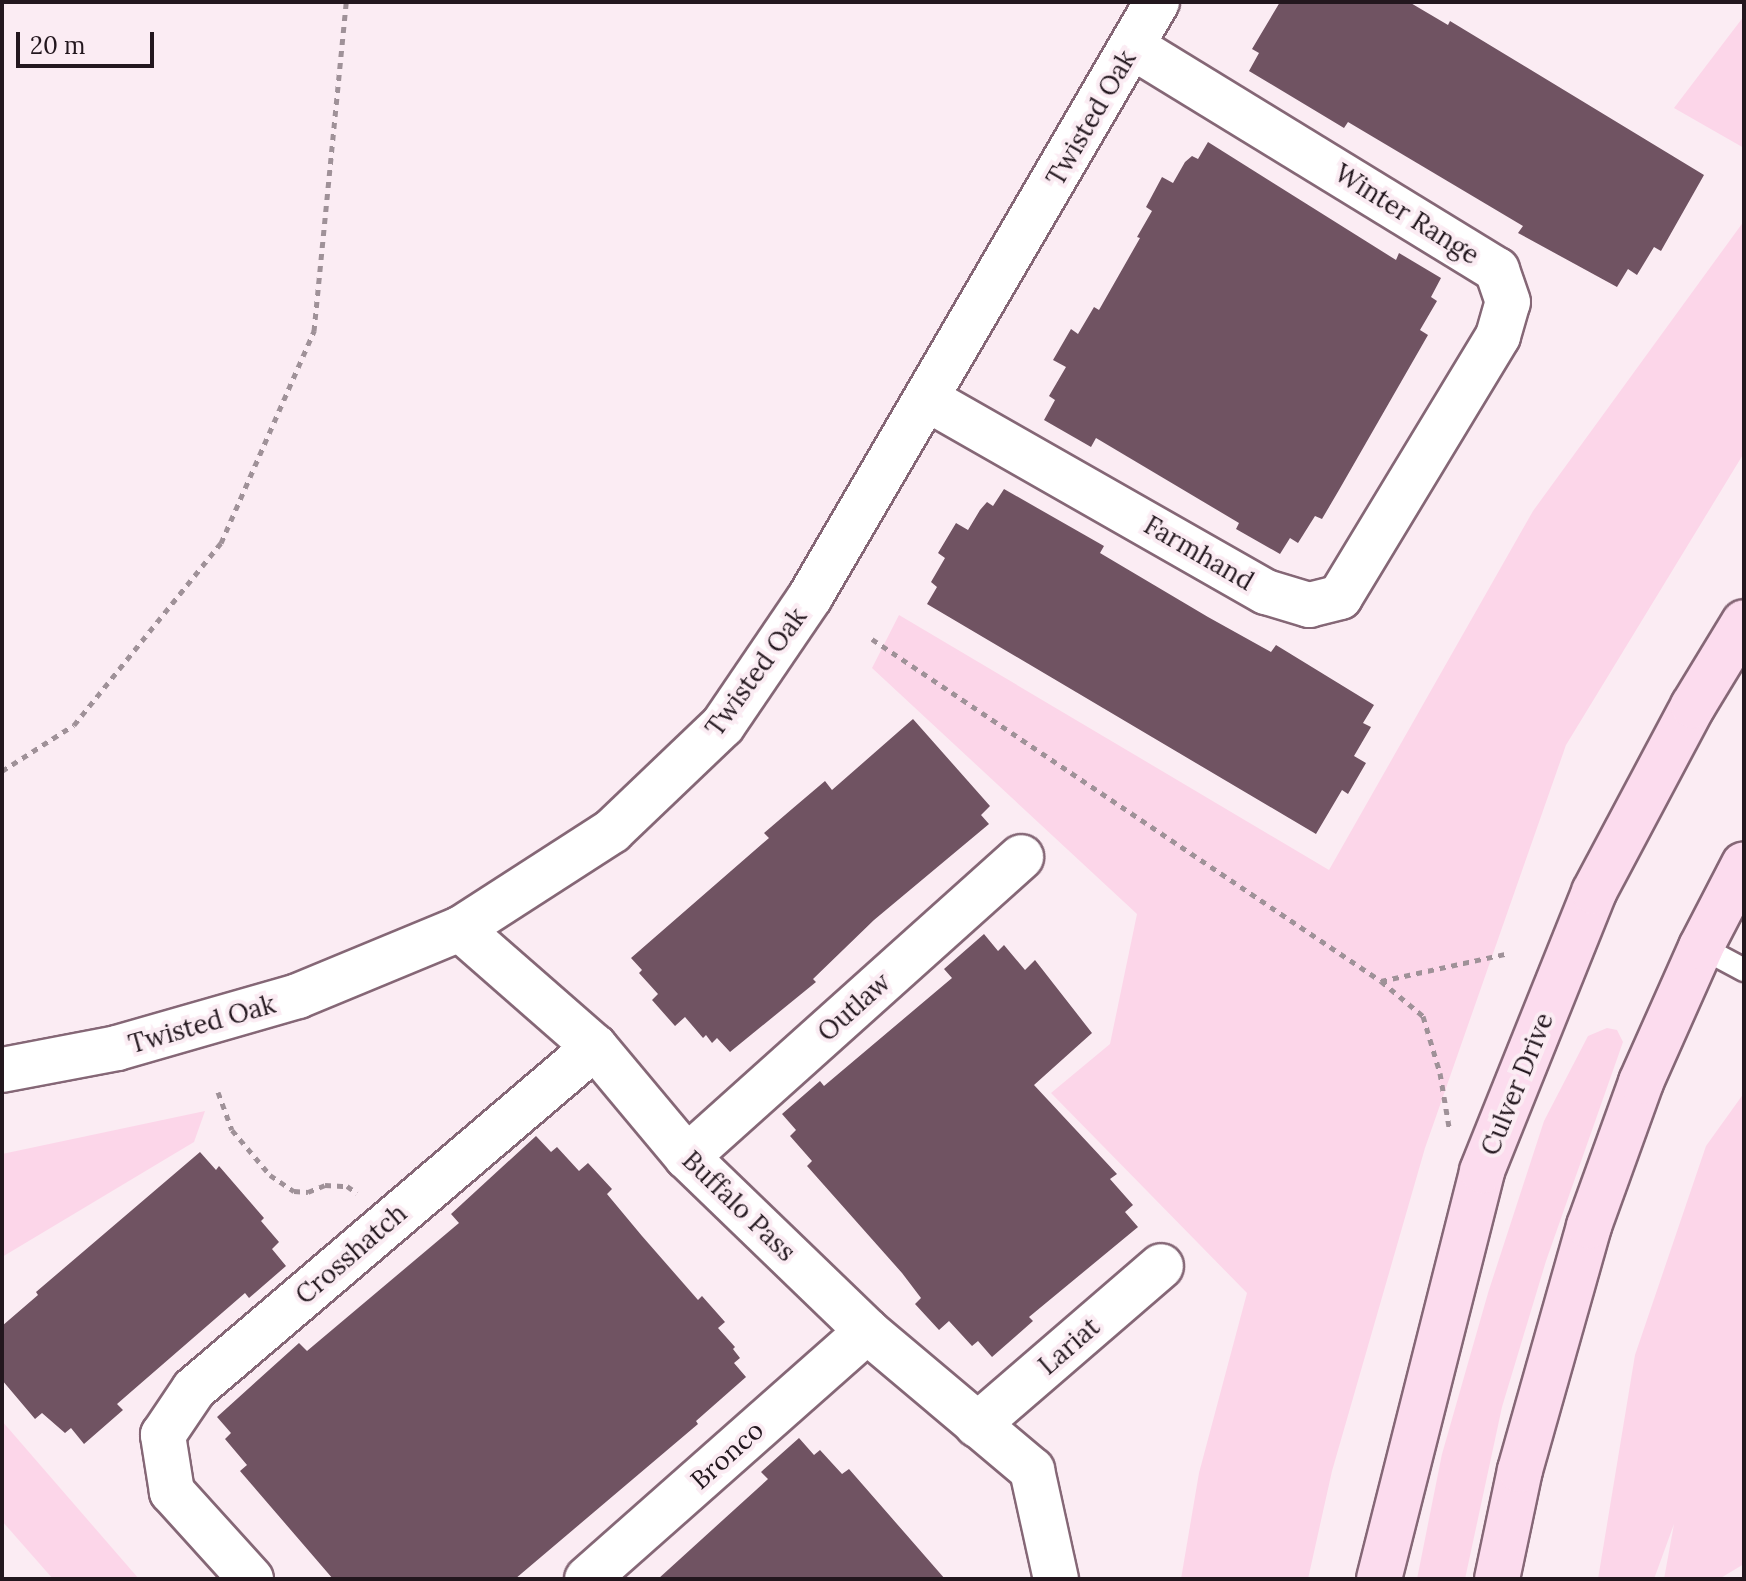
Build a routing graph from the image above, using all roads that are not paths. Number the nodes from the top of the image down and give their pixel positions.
1 (1157, 2) edge
2 (1133, 47) junction
3 (927, 399) junction
4 (1423, 462) joint
5 (1744, 622) edge
6 (1021, 857) dead end
7 (1744, 864) edge
8 (460, 929) junction
9 (1701, 947) junction
10 (1744, 970) edge
11 (595, 1047) junction
12 (2, 1070) edge
13 (687, 1157) junction
14 (1161, 1266) dead end
15 (867, 1331) junction
16 (977, 1425) junction
17 (251, 1579) edge
18 (587, 1579) edge
19 (1056, 1579) edge
20 (1379, 1579) edge
21 (1497, 1579) edge

1 - 2 street, Twisted Oak
2 - 3 street, Twisted Oak
2 - 4 street, Winter Range
3 - 4 street, Farmhand
3 - 8 street, Twisted Oak
5 - 20 main road, Culver Drive
6 - 13 street, Outlaw
7 - 9 main road
8 - 11 street, Buffalo Pass
8 - 12 street, Twisted Oak
9 - 10 lane
9 - 21 main road
11 - 13 street, Buffalo Pass
11 - 17 street, Crosshatch
13 - 15 street, Buffalo Pass
14 - 16 street, Lariat
15 - 16 street, Buffalo Pass
15 - 18 street, Bronco
16 - 19 street, Buffalo Pass

